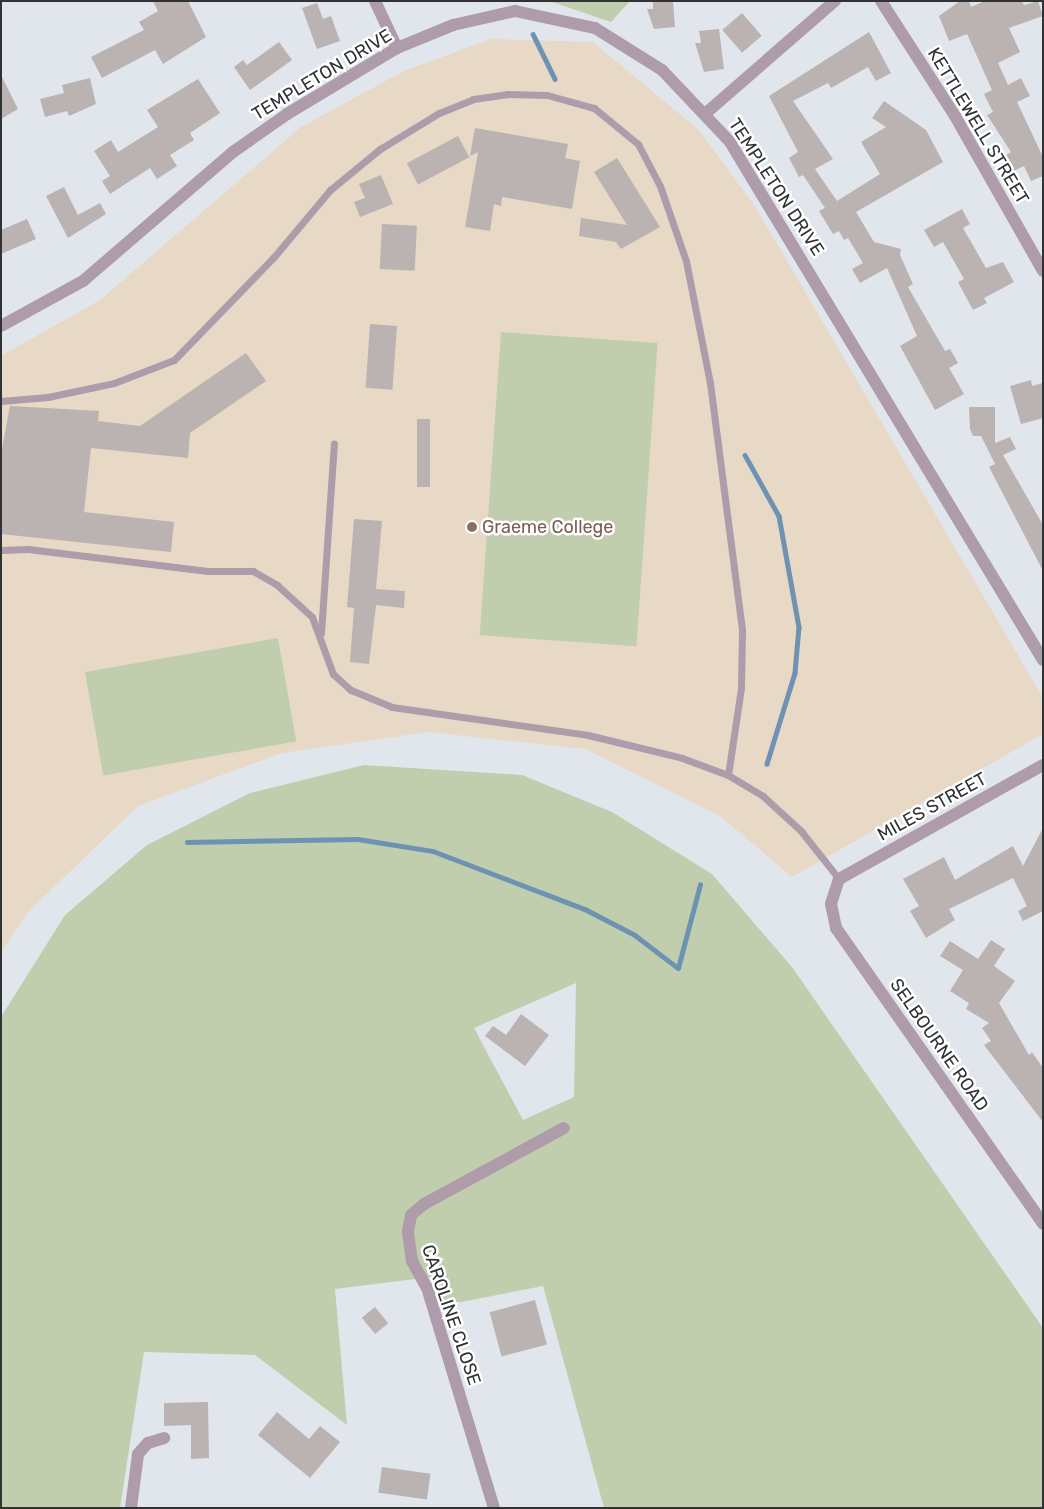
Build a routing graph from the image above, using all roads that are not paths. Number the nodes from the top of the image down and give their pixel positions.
1 (376, 1) edge
2 (835, 1) edge
3 (881, 1) edge
4 (397, 48) junction
5 (706, 113) junction
6 (1043, 271) edge
7 (1, 326) edge
8 (1, 401) edge
9 (334, 442) dead end
10 (1, 550) edge
11 (321, 634) junction
12 (1043, 660) edge
13 (1043, 765) edge
14 (728, 776) junction
15 (839, 879) junction
16 (564, 1128) dead end
17 (1043, 1224) edge
18 (164, 1438) dead end
19 (130, 1508) edge
20 (494, 1508) edge

1 - 4 street
2 - 5 street
3 - 6 street, KETTLEWELL STREET
4 - 5 street, TEMPLETON DRIVE
4 - 7 street, TEMPLETON DRIVE
5 - 12 street, TEMPLETON DRIVE
8 - 14 lane
9 - 11 lane
10 - 11 lane
11 - 14 lane
13 - 15 street, MILES STREET
14 - 15 lane
15 - 17 street, SELBOURNE ROAD
16 - 20 street, CAROLINE CLOSE
18 - 19 street

